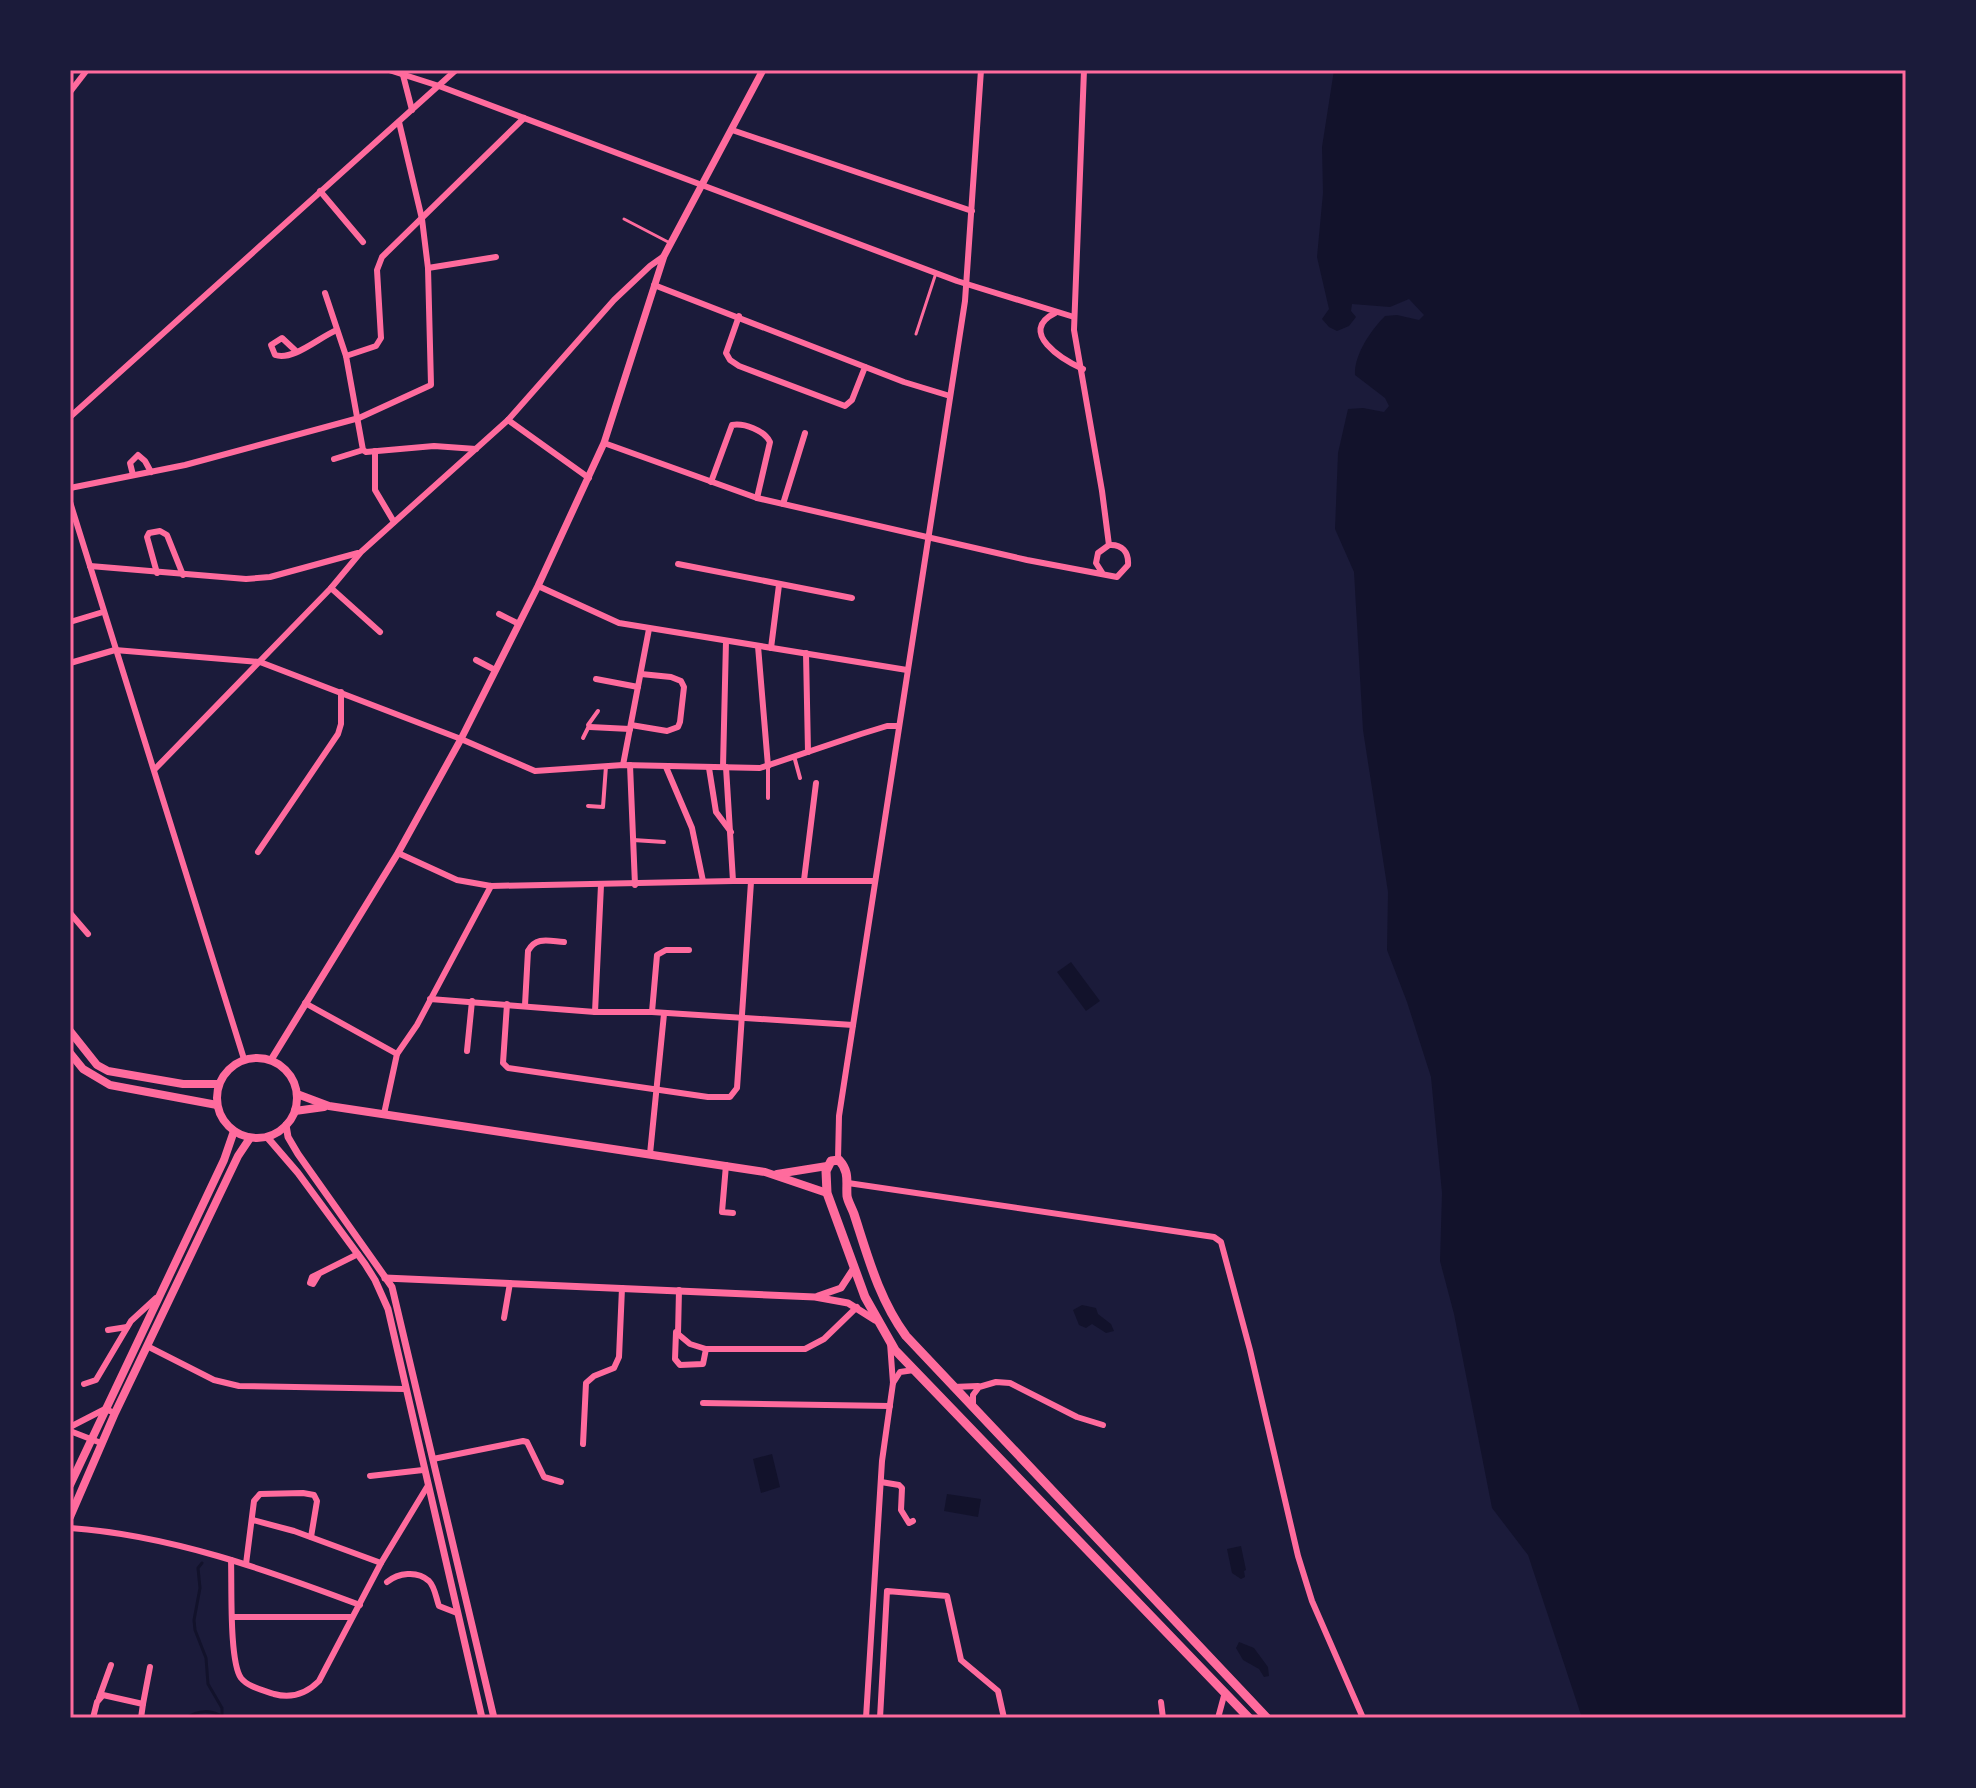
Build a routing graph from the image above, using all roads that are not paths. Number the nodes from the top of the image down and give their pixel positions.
1 (87, 70) edge
2 (389, 70) edge
3 (456, 70) edge
4 (763, 70) edge
5 (981, 70) edge
6 (1084, 70) edge
7 (403, 75) junction
8 (439, 86) junction
9 (70, 92) edge
10 (412, 110) junction
11 (524, 118) junction
12 (399, 122) junction
13 (732, 130) junction
14 (701, 186) junction
15 (320, 191) junction
16 (972, 211) junction
17 (422, 219) junction
18 (624, 219) dead end
19 (363, 242) dead end
20 (670, 243) junction
21 (664, 256) junction
22 (496, 257) dead end
23 (428, 268) junction
24 (936, 273) junction
25 (967, 284) junction
26 (654, 285) junction
27 (325, 293) dead end
28 (1055, 313) junction
29 (739, 316) junction
30 (1074, 317) junction
31 (337, 330) junction
32 (916, 334) dead end
33 (297, 352) dead end
34 (346, 356) junction
35 (865, 367) junction
36 (1083, 369) junction
37 (950, 396) junction
38 (70, 417) edge
39 (359, 418) junction
40 (508, 420) junction
41 (805, 433) dead end
42 (604, 443) junction
43 (476, 449) junction
44 (363, 450) junction
45 (375, 451) junction
46 (334, 459) dead end
47 (151, 472) junction
48 (133, 475) junction
49 (589, 478) junction
50 (711, 482) junction
51 (70, 488) edge
52 (757, 498) junction
53 (70, 502) edge
54 (783, 504) junction
55 (394, 522) junction
56 (927, 538) junction
57 (81, 540) junction
58 (373, 541) junction
59 (70, 543) edge
60 (1109, 545) junction
61 (379, 548) dead end
62 (361, 552) junction
63 (1096, 563) junction
64 (678, 564) dead end
65 (90, 566) junction
66 (1079, 569) junction
67 (157, 573) junction
68 (1103, 574) junction
69 (183, 575) junction
70 (1117, 577) junction
71 (779, 585) junction
72 (538, 586) junction
73 (331, 588) junction
74 (1118, 588) dead end
75 (852, 598) dead end
76 (103, 612) junction
77 (499, 614) dead end
78 (70, 622) edge
79 (519, 624) junction
80 (649, 629) junction
81 (380, 632) dead end
82 (726, 641) junction
83 (758, 646) junction
84 (771, 648) junction
85 (115, 650) junction
86 (806, 653) junction
87 (476, 660) dead end
88 (260, 662) junction
89 (70, 663) edge
90 (495, 670) junction
91 (907, 670) junction
92 (641, 674) junction
93 (596, 679) dead end
94 (638, 687) junction
95 (341, 692) junction
96 (598, 711) dead end
97 (590, 726) junction
98 (898, 726) junction
99 (630, 727) junction
100 (583, 738) dead end
101 (461, 739) junction
102 (808, 752) junction
103 (794, 756) junction
104 (626, 765) junction
105 (606, 766) junction
106 (768, 766) junction
107 (666, 767) junction
108 (724, 767) junction
109 (709, 768) junction
110 (155, 769) junction
111 (800, 778) dead end
112 (816, 783) dead end
113 (768, 798) dead end
114 (588, 806) dead end
115 (731, 832) junction
116 (633, 840) junction
117 (664, 842) dead end
118 (258, 852) dead end
119 (398, 853) junction
120 (804, 880) junction
121 (703, 881) junction
122 (733, 881) junction
123 (874, 881) junction
124 (751, 882) junction
125 (601, 885) junction
126 (635, 885) junction
127 (491, 886) junction
128 (70, 913) edge
129 (88, 934) dead end
130 (564, 942) dead end
131 (689, 950) dead end
132 (430, 999) junction
133 (472, 1001) junction
134 (305, 1003) junction
135 (507, 1004) junction
136 (525, 1005) junction
137 (595, 1012) junction
138 (652, 1012) junction
139 (664, 1014) junction
140 (741, 1018) junction
141 (853, 1025) junction
142 (70, 1031) edge
143 (467, 1051) dead end
144 (70, 1053) edge
145 (397, 1054) junction
146 (244, 1059) junction
147 (271, 1060) junction
148 (97, 1065) junction
149 (83, 1069) junction
150 (70, 1070) edge
151 (218, 1084) junction
152 (657, 1090) junction
153 (297, 1094) junction
154 (217, 1105) junction
155 (329, 1106) junction
156 (295, 1111) junction
157 (384, 1114) junction
158 (286, 1125) junction
159 (234, 1131) junction
160 (267, 1137) junction
161 (250, 1138) junction
162 (650, 1154) junction
163 (838, 1159) junction
164 (726, 1165) junction
165 (827, 1166) junction
166 (776, 1175) junction
167 (848, 1183) junction
168 (847, 1196) junction
169 (829, 1197) junction
170 (712, 1212) dead end
171 (722, 1212) junction
172 (733, 1213) dead end
173 (358, 1254) junction
174 (854, 1268) junction
175 (319, 1274) dead end
176 (387, 1277) junction
177 (375, 1280) junction
178 (510, 1283) junction
179 (622, 1288) junction
180 (679, 1290) junction
181 (815, 1297) junction
182 (156, 1298) junction
183 (857, 1307) junction
184 (504, 1318) dead end
185 (876, 1320) junction
186 (127, 1327) junction
187 (676, 1328) junction
188 (108, 1330) dead end
189 (890, 1343) junction
190 (147, 1346) junction
191 (706, 1349) junction
192 (914, 1370) junction
193 (893, 1383) junction
194 (84, 1384) dead end
195 (984, 1385) junction
196 (953, 1387) junction
197 (405, 1389) junction
198 (703, 1403) dead end
199 (890, 1406) junction
200 (973, 1408) junction
201 (105, 1409) junction
202 (115, 1413) junction
203 (1103, 1425) dead end
204 (70, 1429) edge
205 (91, 1438) junction
206 (101, 1443) junction
207 (583, 1444) dead end
208 (433, 1459) junction
209 (423, 1470) junction
210 (370, 1476) dead end
211 (561, 1482) dead end
212 (881, 1482) junction
213 (70, 1485) edge
214 (427, 1487) junction
215 (70, 1517) edge
216 (253, 1520) junction
217 (913, 1521) dead end
218 (70, 1528) edge
219 (311, 1537) junction
220 (231, 1560) junction
221 (381, 1563) junction
222 (246, 1564) junction
223 (387, 1582) dead end
224 (874, 1588) junction
225 (887, 1591) junction
226 (360, 1605) junction
227 (457, 1613) junction
228 (233, 1617) junction
229 (352, 1617) junction
230 (111, 1665) dead end
231 (150, 1667) dead end
232 (1225, 1692) junction
233 (99, 1698) junction
234 (1161, 1702) dead end
235 (143, 1704) junction
236 (93, 1718) edge
237 (141, 1718) edge
238 (482, 1718) edge
239 (494, 1718) edge
240 (866, 1718) edge
241 (880, 1718) edge
242 (1004, 1718) edge
243 (1163, 1718) edge
244 (1218, 1718) edge
245 (1249, 1718) edge
246 (1267, 1718) edge
247 (1363, 1718) edge

1 - 9 street
2 - 7 street
3 - 8 street
4 - 13 street
5 - 16 street
6 - 30 street
7 - 8 street
7 - 10 street
8 - 10 street
8 - 11 street
10 - 12 street
11 - 14 street
11 - 17 street
12 - 15 street
12 - 17 street
13 - 14 street
13 - 16 street
14 - 20 street
14 - 24 street
15 - 19 street
15 - 38 street
16 - 25 street
17 - 23 street
17 - 34 street
18 - 20 lane
20 - 21 street
21 - 26 street
21 - 40 street
22 - 23 street
23 - 39 street
24 - 25 street
24 - 32 lane
25 - 28 street
25 - 37 street
26 - 29 street
26 - 42 street
27 - 31 street
28 - 30 street
28 - 36 street
29 - 35 street
29 - 35 street
30 - 36 street
31 - 33 street
31 - 34 street
34 - 39 street
35 - 37 street
36 - 60 street
37 - 56 street
39 - 44 street
39 - 47 street
40 - 43 street
40 - 49 street
41 - 54 street
42 - 49 street
42 - 50 street
43 - 45 street
43 - 55 street
44 - 45 street
44 - 46 street
45 - 55 street
47 - 48 street
47 - 48 street
48 - 51 street
49 - 72 street
50 - 52 street
50 - 52 street
52 - 54 street
53 - 57 street
54 - 56 street
55 - 58 street
56 - 66 street
56 - 91 street
57 - 59 street
57 - 65 street
58 - 61 street
58 - 62 street
60 - 63 street
60 - 70 street
62 - 69 street
62 - 73 street
63 - 66 street
63 - 68 street
64 - 71 street
65 - 67 street
65 - 76 street
66 - 68 street
67 - 69 street
67 - 69 street
68 - 70 street
70 - 74 street
71 - 75 street
71 - 84 street
72 - 79 street
72 - 80 street
73 - 81 street
73 - 88 street
76 - 78 street
76 - 85 street
77 - 79 street
79 - 90 street
80 - 82 street
80 - 92 street
82 - 83 street
82 - 108 street
83 - 84 street
83 - 106 street
84 - 86 street
85 - 88 street
85 - 89 street
85 - 110 street
86 - 91 street
86 - 102 street
87 - 90 street
88 - 95 street
88 - 110 street
90 - 101 street
91 - 98 street
92 - 94 street
92 - 99 street
93 - 94 street
94 - 99 street
95 - 101 street
95 - 118 street
96 - 97 street
97 - 99 street
97 - 100 street
98 - 102 street
98 - 123 street
99 - 104 street
101 - 105 street
101 - 119 street
102 - 103 street
103 - 106 street
103 - 111 street
104 - 105 street
104 - 107 street
104 - 116 street
105 - 114 street
106 - 108 street
106 - 113 street
107 - 109 street
107 - 121 street
108 - 109 street
108 - 115 street
109 - 115 street
110 - 146 street
112 - 120 street
115 - 122 street
116 - 117 street
116 - 126 street
119 - 127 street
119 - 134 street
120 - 123 street
120 - 124 street
121 - 122 street
121 - 126 street
122 - 124 street
123 - 141 street
124 - 140 street
125 - 126 street
125 - 127 street
125 - 137 street
127 - 132 street
128 - 129 street
130 - 136 street
131 - 138 street
132 - 133 street
132 - 145 street
133 - 135 street
133 - 143 street
134 - 145 street
134 - 147 street
135 - 136 street
135 - 152 street
136 - 137 street
137 - 138 street
138 - 139 street
139 - 140 street
139 - 152 street
140 - 141 street
140 - 152 street
141 - 163 street
142 - 148 main road
144 - 149 main road
145 - 157 street
146 - 147 main road
146 - 151 main road
147 - 153 main road
148 - 149 main road
148 - 151 main road
149 - 150 main road
149 - 154 main road
151 - 154 main road
152 - 162 street
153 - 155 main road
153 - 156 main road
154 - 159 main road
155 - 156 main road
155 - 157 main road
156 - 158 main road
157 - 162 main road
158 - 160 main road
158 - 176 street
159 - 161 main road
159 - 182 main road
160 - 161 main road
160 - 173 street
161 - 190 main road
162 - 164 main road
163 - 165 highway
163 - 167 highway
164 - 166 main road
164 - 171 street
165 - 166 main road
165 - 169 highway
166 - 169 main road
167 - 168 highway
167 - 247 street
168 - 169 highway
168 - 196 highway
169 - 174 highway
170 - 171 street
171 - 172 street
173 - 175 street
173 - 177 street
174 - 181 street
174 - 185 highway
176 - 177 street
176 - 178 street
176 - 208 street
177 - 197 street
178 - 179 street
178 - 184 street
179 - 180 street
179 - 207 street
180 - 181 street
180 - 187 street
181 - 183 street
182 - 186 street
182 - 201 main road
183 - 185 street
183 - 191 street
185 - 189 highway
186 - 188 street
186 - 194 street
187 - 191 street
187 - 191 street
189 - 192 highway
189 - 193 street
190 - 197 street
190 - 202 main road
192 - 193 street
192 - 232 highway
193 - 199 street
195 - 196 street
195 - 200 street
195 - 203 street
196 - 200 highway
197 - 209 street
198 - 199 street
199 - 212 street
200 - 246 highway
201 - 202 street
201 - 204 street
201 - 205 main road
202 - 206 main road
204 - 205 street
205 - 206 street
205 - 213 main road
206 - 215 main road
208 - 211 street
208 - 239 street
209 - 210 street
209 - 214 street
212 - 217 street
212 - 224 street
214 - 221 street
214 - 227 street
216 - 219 street
216 - 219 street
216 - 222 street
218 - 220 street
219 - 221 street
220 - 222 street
220 - 228 street
221 - 226 street
222 - 226 street
223 - 227 street
224 - 225 street
224 - 240 street
225 - 241 street
225 - 242 street
226 - 229 street
227 - 238 street
228 - 229 street
228 - 229 street
230 - 233 street
231 - 235 street
232 - 244 street
232 - 245 highway
233 - 235 street
233 - 236 street
234 - 243 street
235 - 237 street

